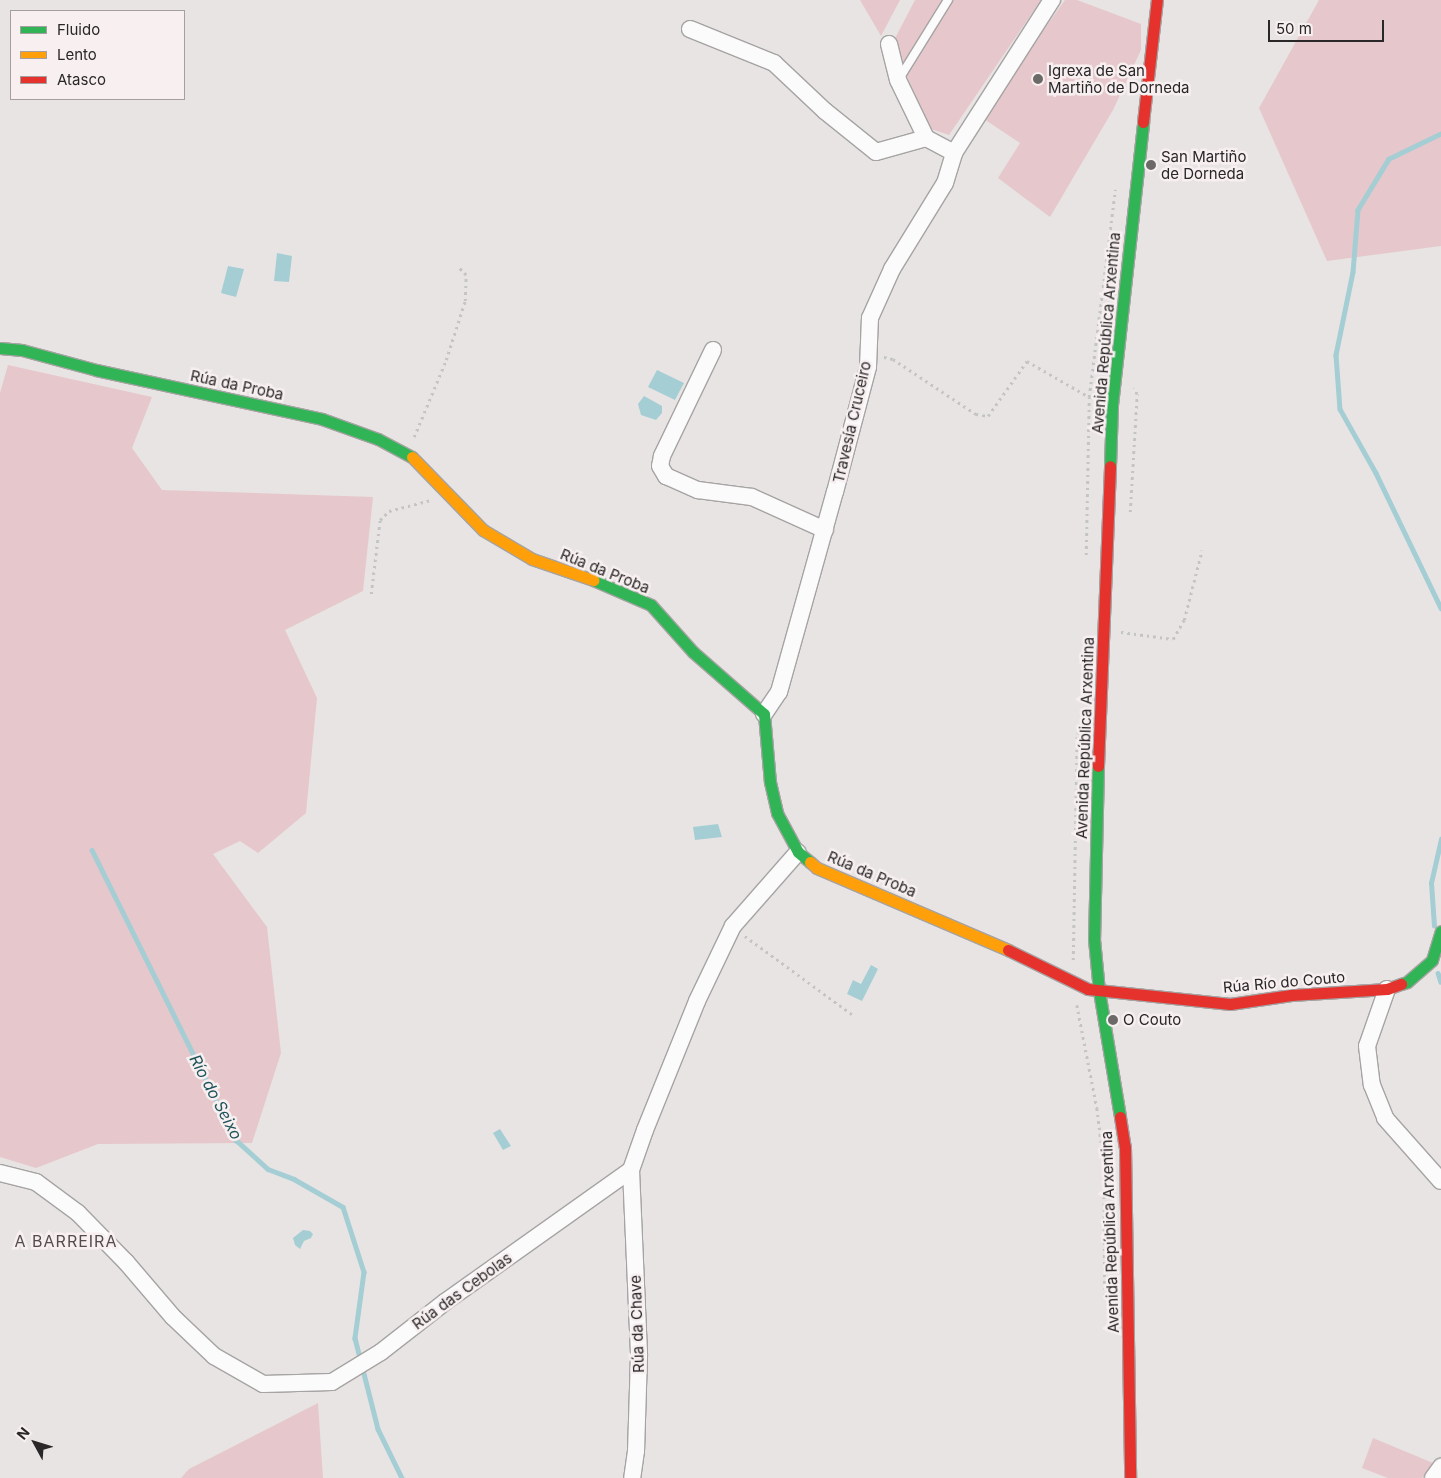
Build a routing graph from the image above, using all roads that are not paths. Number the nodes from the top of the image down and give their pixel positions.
1 (948, 0) edge
2 (1052, 0) edge
3 (1157, 0) edge
4 (690, 29) dead end
5 (889, 44) dead end
6 (898, 80) junction
7 (926, 138) junction
8 (954, 154) junction
9 (0, 348) edge
10 (713, 350) dead end
11 (824, 530) junction
12 (764, 714) junction
13 (798, 852) junction
14 (1441, 937) edge
15 (1387, 989) junction
16 (1098, 991) junction
17 (631, 1170) junction
18 (0, 1173) edge
19 (1441, 1181) edge
20 (1441, 1467) edge
21 (632, 1478) edge
22 (1130, 1478) edge
23 (1434, 1478) edge

1 - 6 lane
2 - 8 street, Travesía Cruceiro
3 - 16 street, Avenida República Arxentina
4 - 7 street
5 - 6 street
6 - 7 street
7 - 8 street
8 - 11 street, Travesía Cruceiro
9 - 12 street, Rúa da Proba
10 - 11 street
11 - 12 street, Travesía Cruceiro
12 - 13 street, Rúa da Proba
13 - 16 street, Rúa da Proba
13 - 17 street
14 - 15 street, Rúa Río do Couto
15 - 16 street, Rúa Río do Couto
15 - 19 street
16 - 22 street, Avenida República Arxentina
17 - 18 street, Rúa das Cebolas
17 - 21 street, Rúa da Chave
20 - 23 street

